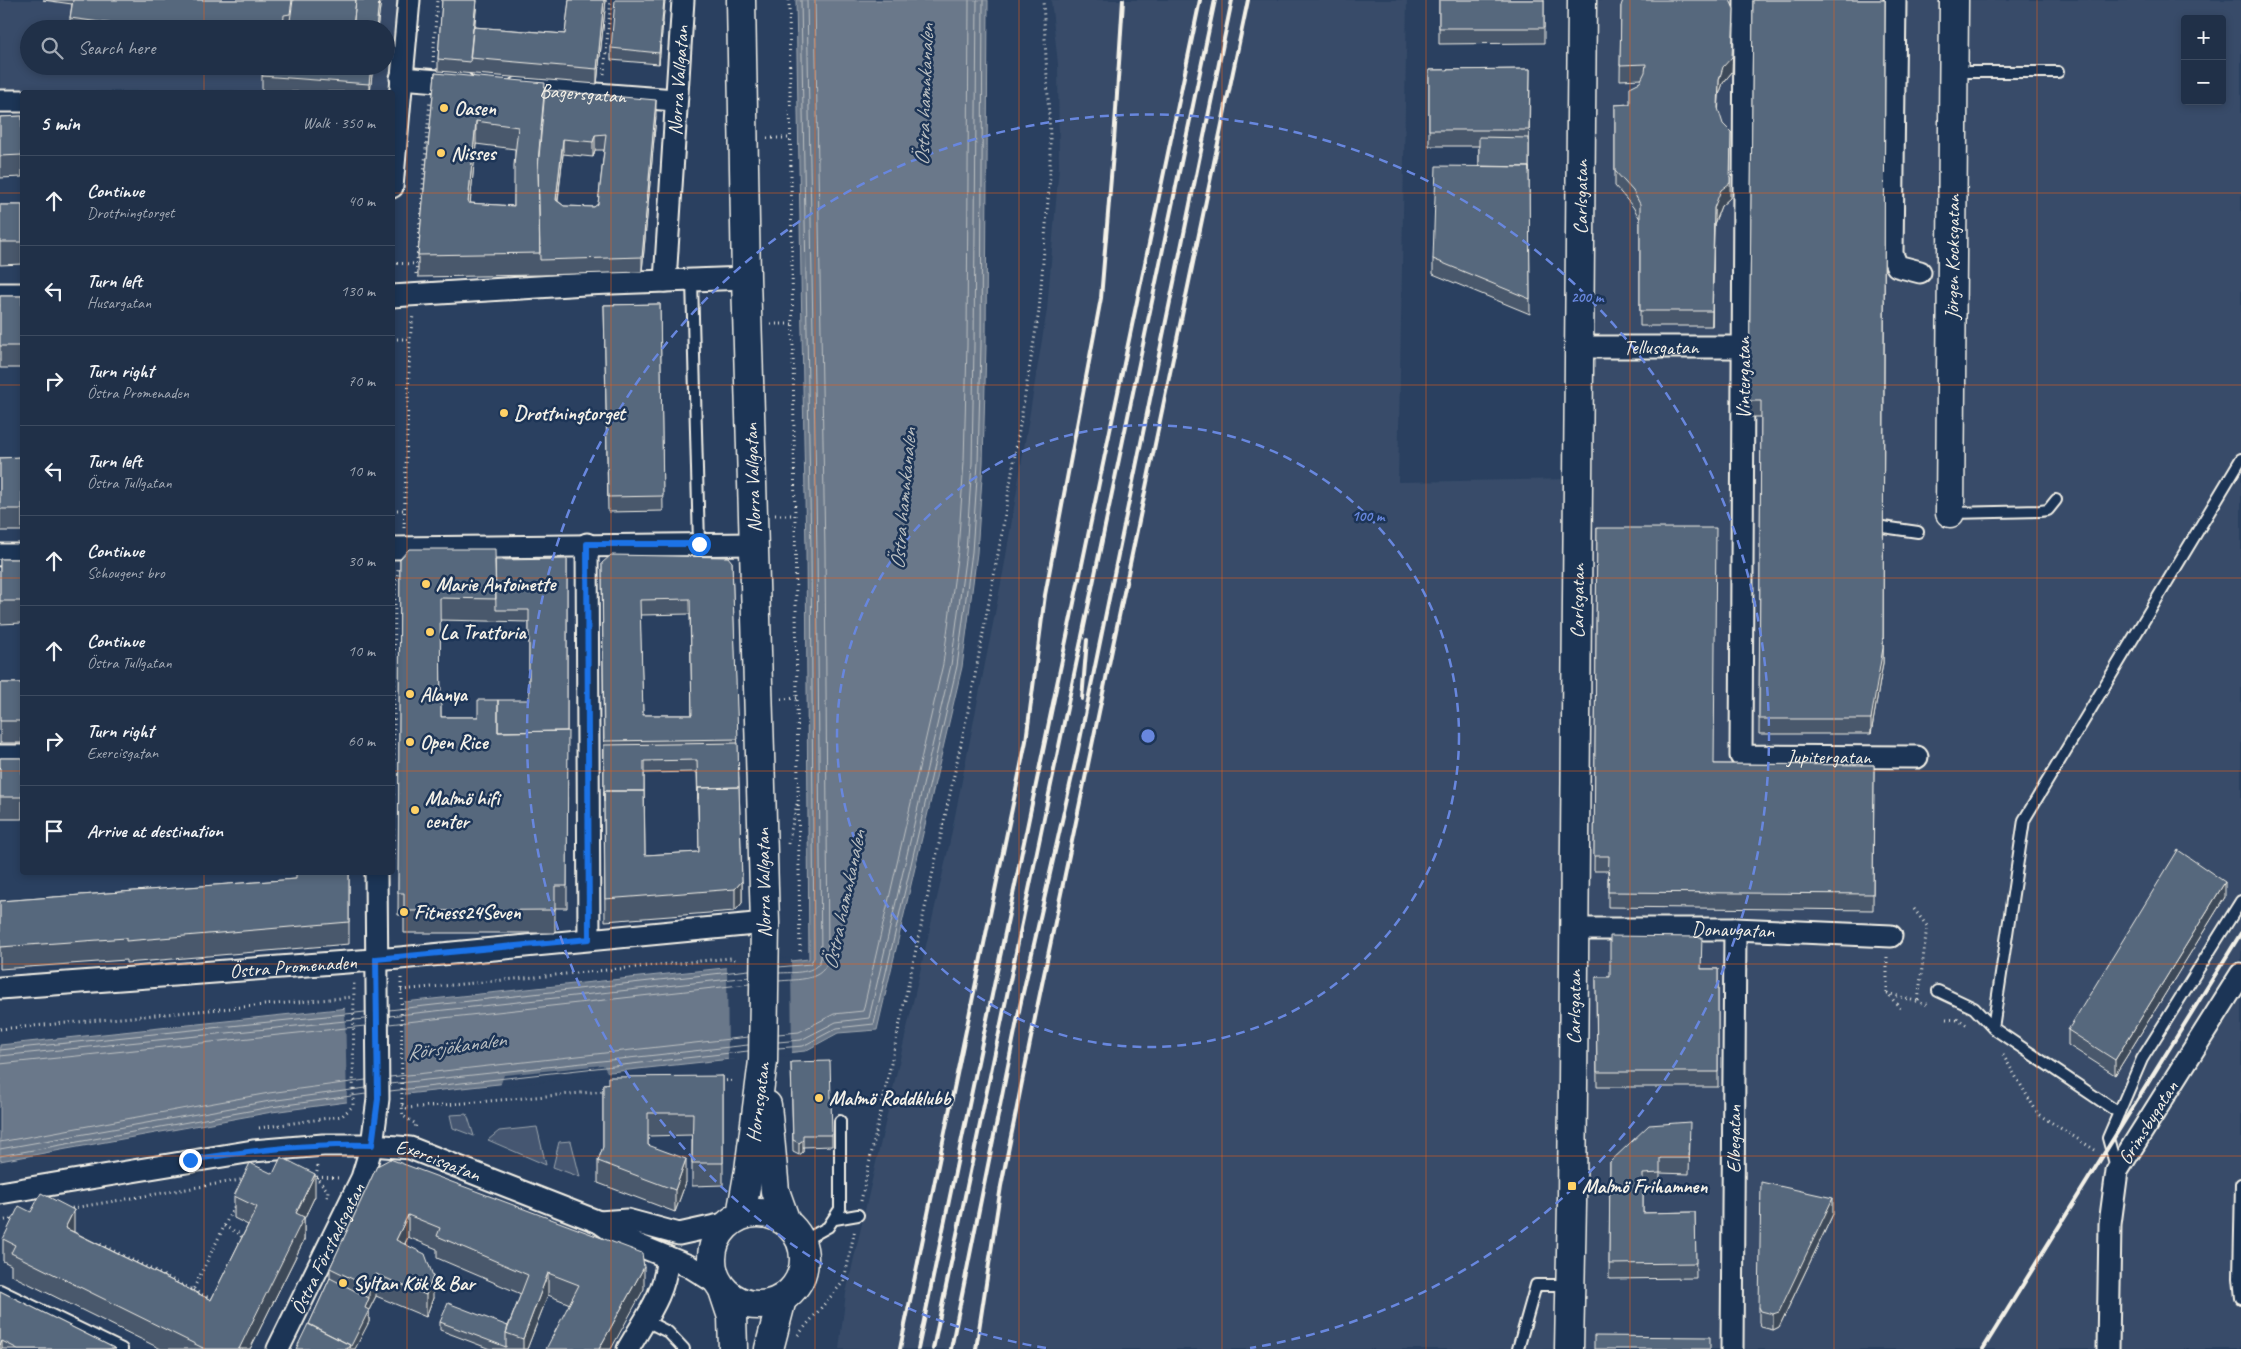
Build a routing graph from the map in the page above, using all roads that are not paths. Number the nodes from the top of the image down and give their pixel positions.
1 (410, 0) edge
2 (683, 0) edge
3 (741, 0) edge
4 (1582, 0) edge
5 (1745, 0) edge
6 (1895, 0) edge
7 (1954, 0) edge
8 (1953, 72) junction
9 (2058, 72) dead end
10 (401, 78) junction
11 (675, 100) junction
12 (0, 101) edge
13 (20, 101) edge
14 (395, 151) edge
15 (1920, 272) dead end
16 (746, 278) junction
17 (692, 280) junction
18 (665, 281) junction
19 (0, 294) edge
20 (20, 294) edge
21 (395, 296) edge
22 (1579, 347) junction
23 (1743, 347) junction
24 (2241, 459) edge
25 (2056, 500) dead end
26 (1950, 513) joint
27 (1883, 527) edge
28 (1918, 532) dead end
29 (587, 544) junction
30 (699, 544) junction
31 (754, 544) junction
32 (395, 548) edge
33 (0, 555) edge
34 (20, 555) edge
35 (0, 756) edge
36 (20, 756) edge
37 (1741, 756) joint
38 (1917, 756) dead end
39 (376, 875) edge
40 (2241, 901) edge
41 (765, 923) junction
42 (1574, 928) junction
43 (1735, 929) junction
44 (1891, 936) road end
45 (589, 939) junction
46 (376, 959) junction
47 (2241, 974) edge
48 (0, 988) edge
49 (1938, 991) dead end
50 (1993, 1028) junction
51 (763, 1061) junction
52 (2118, 1113) junction
53 (840, 1121) dead end
54 (372, 1145) junction
55 (2117, 1171) junction
56 (2241, 1184) edge
57 (0, 1193) edge
58 (858, 1215) road end
59 (735, 1219) junction
60 (835, 1219) junction
61 (599, 1222) junction
62 (793, 1232) junction
63 (667, 1257) junction
64 (1576, 1285) junction
65 (720, 1286) junction
66 (0, 1290) edge
67 (2241, 1298) edge
68 (782, 1299) junction
69 (644, 1320) junction
70 (781, 1345) edge
71 (122, 1349) edge
72 (278, 1349) edge
73 (628, 1349) edge
74 (684, 1349) edge
75 (734, 1349) edge
76 (1518, 1349) edge
77 (1569, 1349) edge
78 (1581, 1349) edge
79 (1732, 1349) edge
80 (2108, 1349) edge

1 - 10 street
2 - 11 street, Norra Vallgatan
3 - 16 street, Norra Vallgatan
4 - 22 street, Carlsgatan
5 - 23 street, Vintergatan
6 - 15 street, Jörgen Kocksgatan
7 - 8 street, Jörgen Kocksgatan
8 - 9 lane
8 - 26 street, Jörgen Kocksgatan
10 - 11 street, Bagersgatan
10 - 14 street
11 - 18 street, Norra Vallgatan
12 - 13 street
16 - 17 street
16 - 31 street, Norra Vallgatan
17 - 18 street
17 - 30 lane
18 - 21 street
19 - 20 street
22 - 23 street, Tellusgatan
22 - 42 street, Carlsgatan
23 - 37 street, Vintergatan
24 - 50 lane
25 - 26 lane
27 - 28 lane
29 - 30 street
29 - 32 street
29 - 45 street
30 - 31 street
31 - 41 street, Norra Vallgatan
33 - 34 street
35 - 36 street
37 - 38 street, Jupitergatan
39 - 46 street, Östra Förstadsgatan
40 - 52 lane
41 - 45 street, Östra Promenaden
41 - 51 street, Norra Vallgatan
42 - 43 street, Donaugatan
42 - 64 street, Carlsgatan
43 - 44 street, Donaugatan
43 - 79 street, Elbegatan
45 - 46 street, Östra Promenaden
46 - 48 street, Östra Promenaden
46 - 54 street, Östra Förstadsgatan
47 - 55 street, Grimsbygatan
49 - 50 lane
50 - 52 lane
51 - 59 street, Hornsgatan
51 - 62 street, Hornsgatan
52 - 55 lane
53 - 60 lane
54 - 57 street, Exercisgatan
54 - 61 street, Exercisgatan
54 - 72 street, Östra Förstadsgatan
55 - 80 street, Grimsbygatan
56 - 67 lane
58 - 60 lane
59 - 61 street, Exercisgatan
59 - 62 street
59 - 65 street, Hornsgatan
60 - 62 lane
61 - 63 street, Exercisgatan
62 - 68 street, Hornsgatan
63 - 65 street, Exercisgatan
63 - 69 street
64 - 76 lane
64 - 77 street, Carlsgatan
64 - 78 street, Carlsgatan
65 - 68 street
65 - 75 street, Hornsgatan
66 - 71 lane
68 - 70 street, Hornsgatan
69 - 73 street
69 - 74 lane

